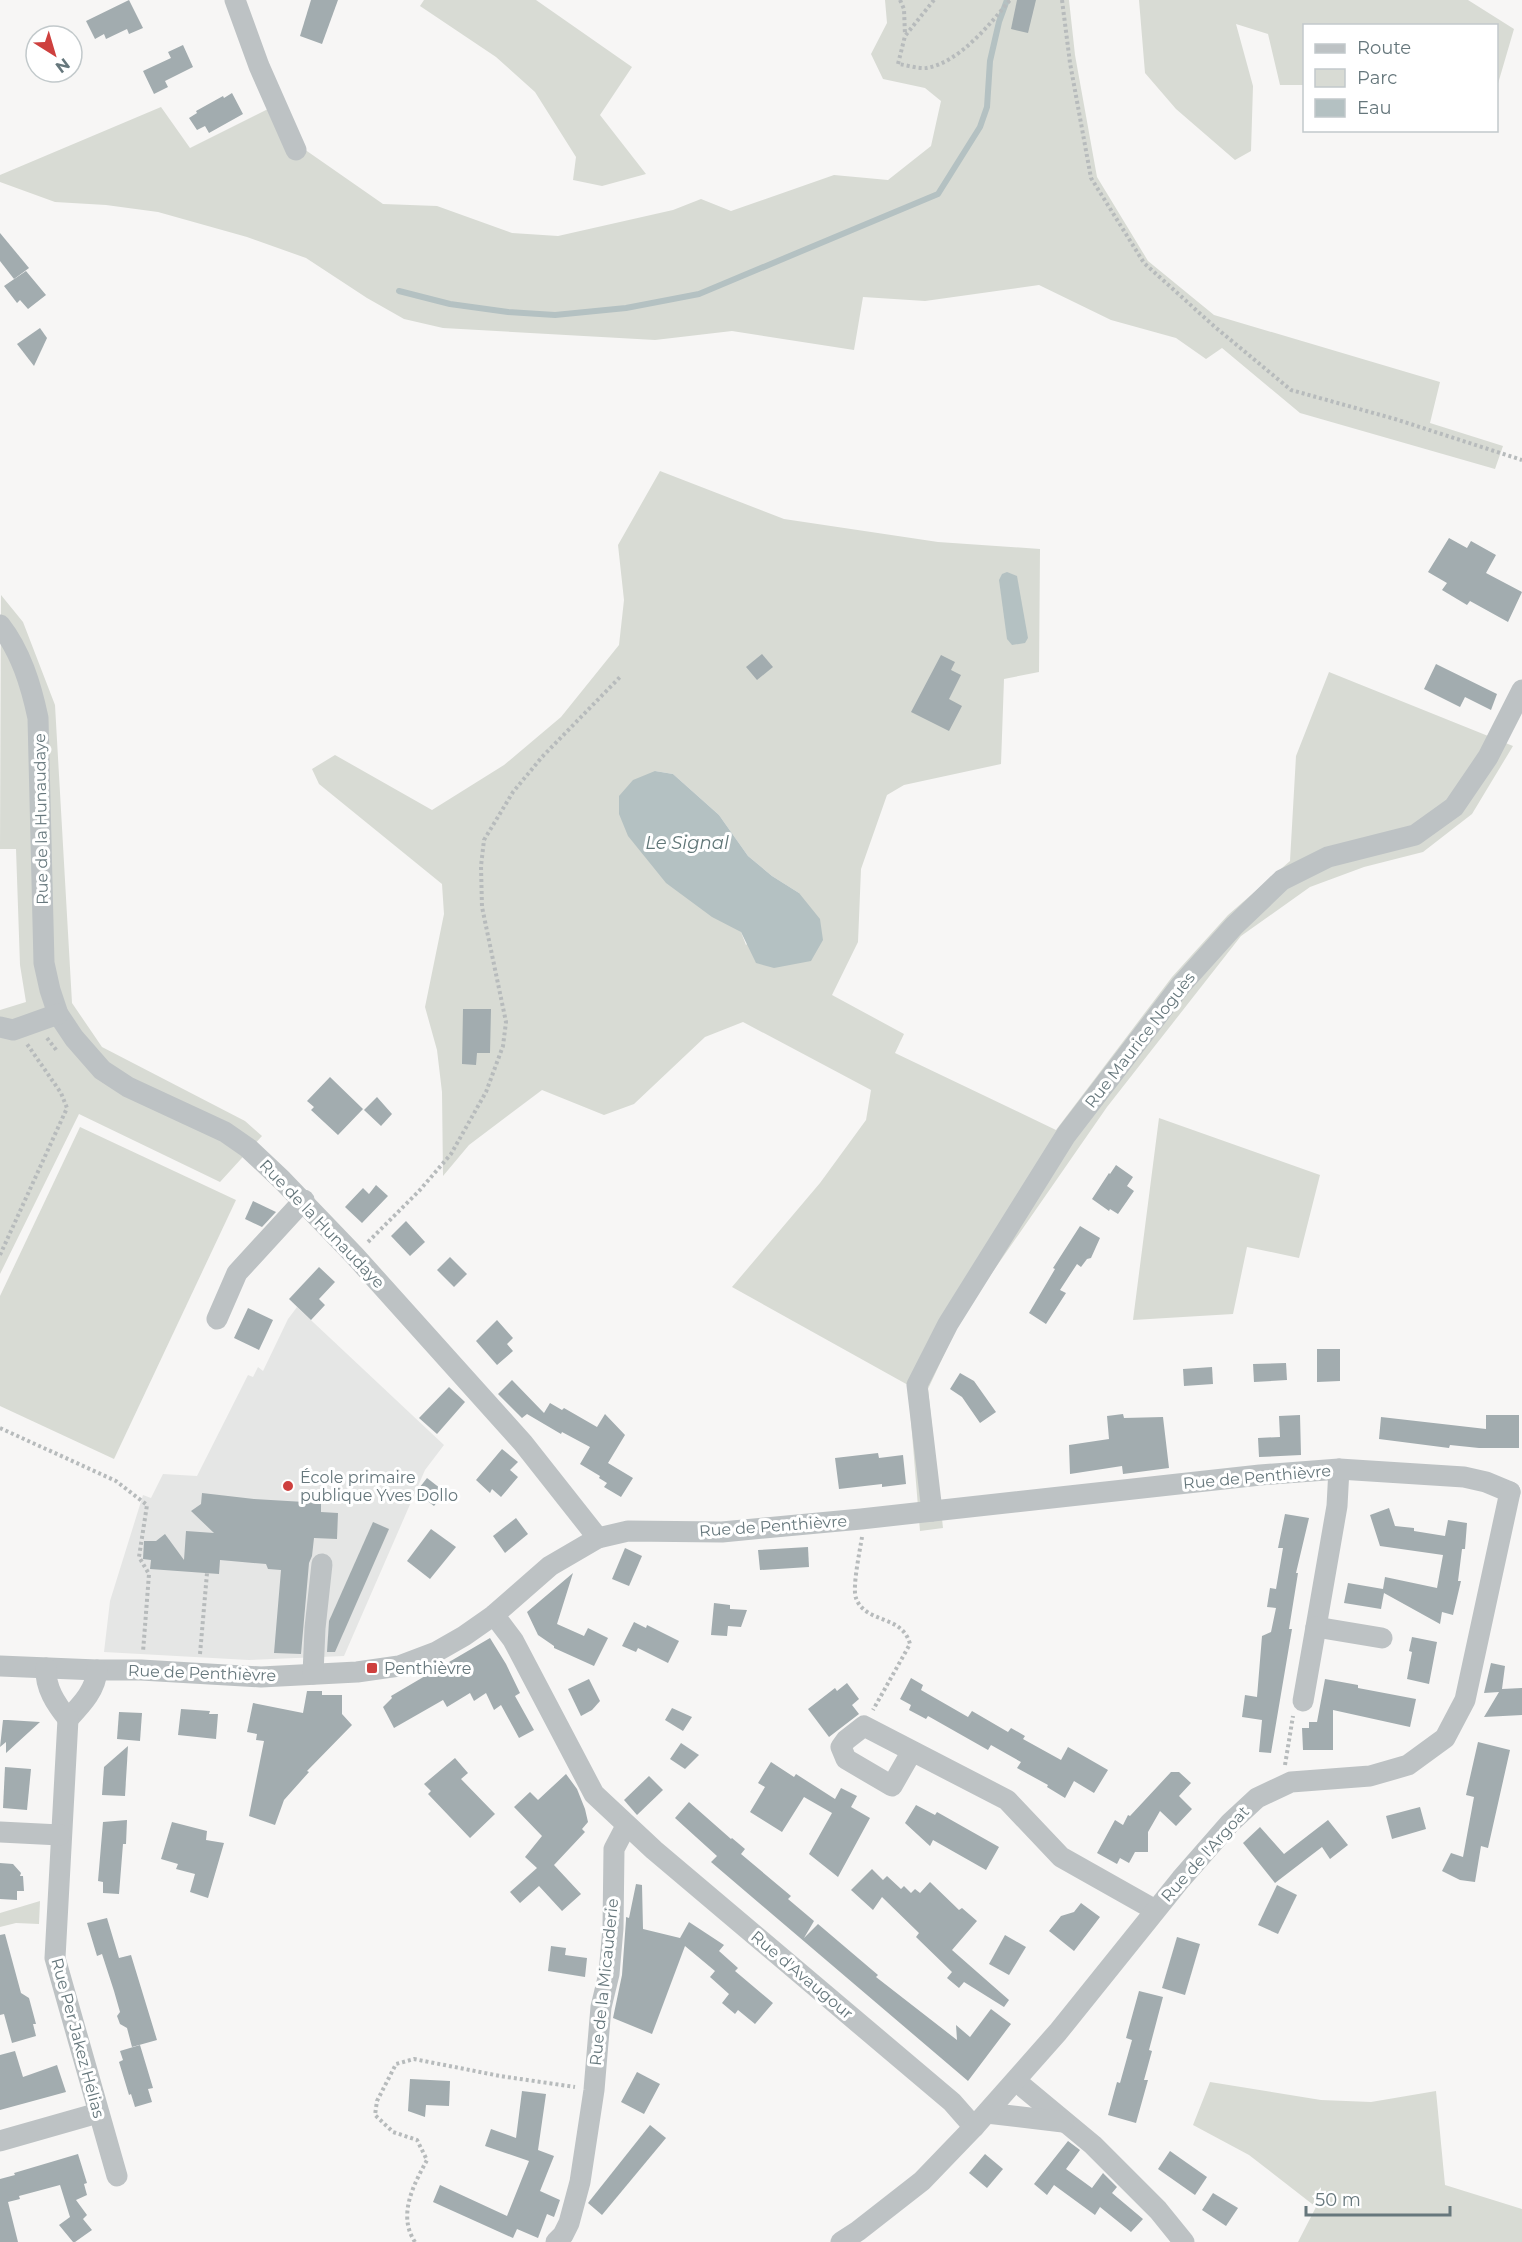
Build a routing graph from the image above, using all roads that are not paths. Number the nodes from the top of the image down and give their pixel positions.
1 (235, 0) edge
2 (296, 150) dead end
3 (0, 625) edge
4 (1522, 690) edge
5 (49, 1018) junction
6 (0, 1027) edge
7 (304, 1200) junction
8 (217, 1319) dead end
9 (1339, 1469) junction
10 (1516, 1491) edge
11 (932, 1510) junction
12 (598, 1538) junction
13 (322, 1564) dead end
14 (494, 1615) junction
15 (1316, 1627) junction
16 (1382, 1638) dead end
17 (0, 1666) edge
18 (46, 1668) junction
19 (97, 1670) junction
20 (314, 1674) junction
21 (1304, 1701) road end
22 (68, 1719) junction
23 (912, 1751) junction
24 (626, 1826) junction
25 (0, 1832) edge
26 (60, 1835) junction
27 (1155, 1910) junction
28 (1016, 2081) junction
29 (98, 2113) junction
30 (981, 2120) junction
31 (1063, 2122) junction
32 (0, 2141) edge
33 (117, 2176) dead end
34 (566, 2240) edge
35 (841, 2242) edge
36 (1184, 2242) edge

1 - 2 street
3 - 5 street, Rue de la Hunaudaye
4 - 11 street, Rue Maurice Noguès
5 - 6 street
5 - 7 street, Rue de la Hunaudaye
7 - 8 street
7 - 12 street, Rue de la Hunaudaye
9 - 10 street, Rue de Penthièvre
9 - 11 street, Rue de Penthièvre
9 - 15 street
10 - 27 street, Rue de l'Argoat
11 - 12 street, Rue de Penthièvre
12 - 14 street, Rue de Penthièvre
13 - 20 street
14 - 20 street, Rue de Penthièvre
14 - 24 street
15 - 16 street
15 - 21 street
17 - 18 street, Rue de Penthièvre
18 - 19 street, Rue de Penthièvre
18 - 22 street
19 - 20 street, Rue de Penthièvre
19 - 22 street
22 - 26 street, Rue Per Jakez Hélias
23 - 23 street
23 - 27 street
24 - 30 street, Rue d'Avaugour
24 - 34 street, Rue de la Micauderie
25 - 26 street
26 - 29 street, Rue Per Jakez Hélias
27 - 28 street, Rue de l'Argoat
28 - 30 street, Rue de l'Argoat
28 - 31 street
29 - 32 street
29 - 33 street, Rue Per Jakez Hélias
30 - 31 street
30 - 35 street, Rue de l'Argoat
31 - 36 street

